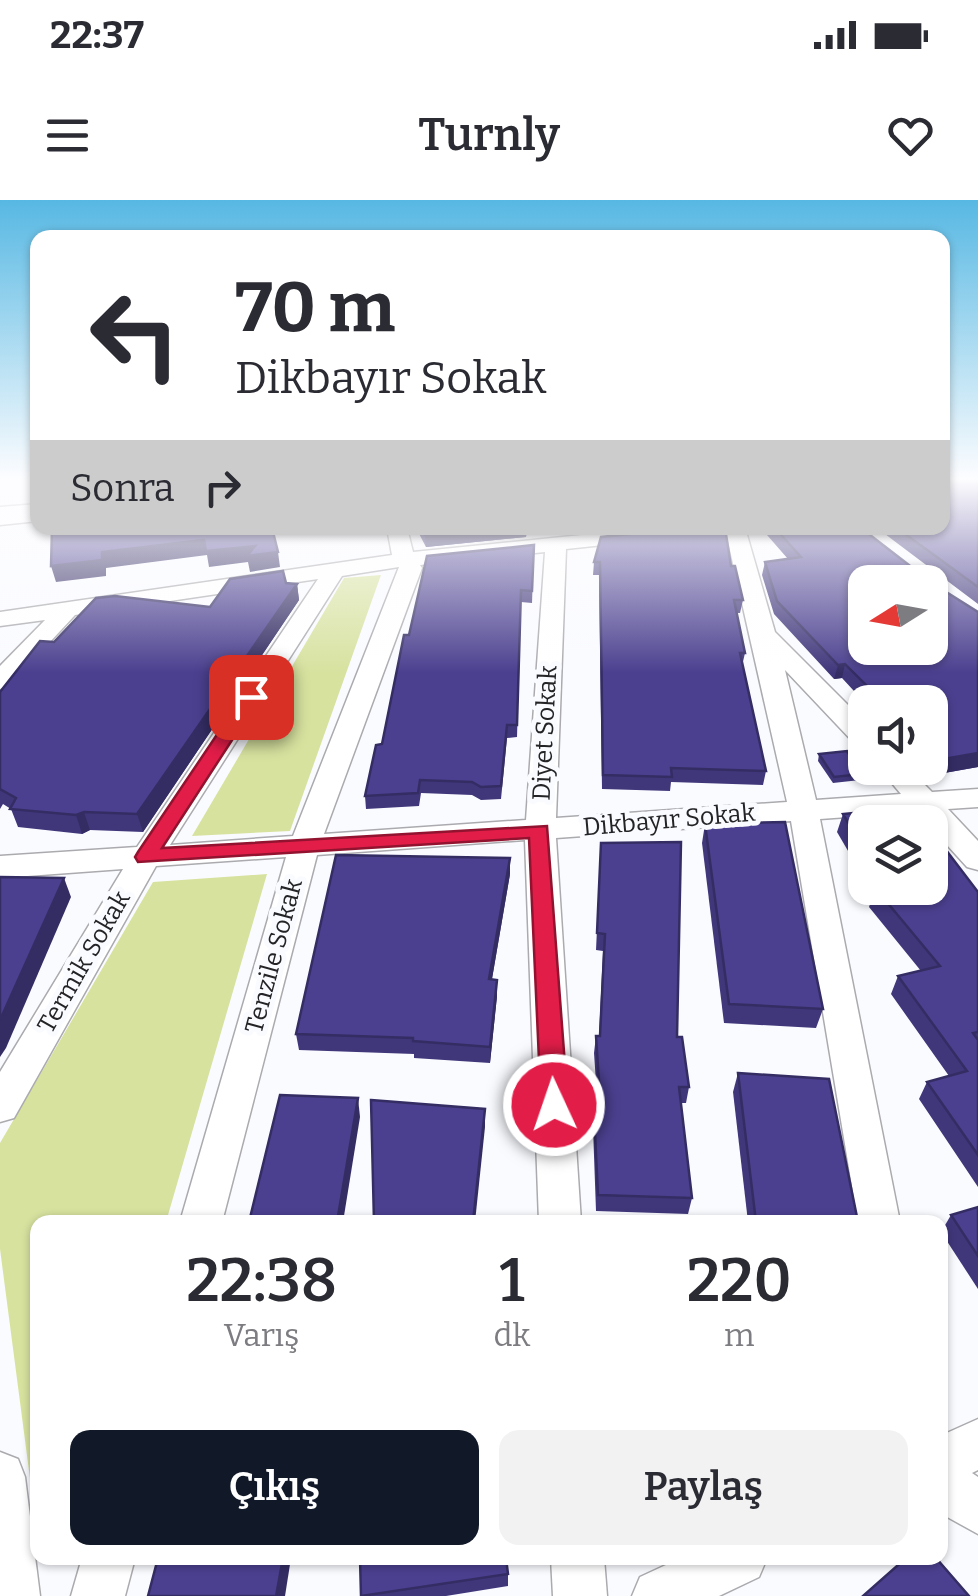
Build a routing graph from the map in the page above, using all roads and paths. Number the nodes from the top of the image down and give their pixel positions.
1 (400, 543) edge
2 (546, 543) edge
3 (556, 543) edge
4 (739, 543) edge
5 (404, 560) junction
6 (335, 570) junction
7 (66, 611) junction
8 (0, 619) edge
9 (767, 638) junction
10 (0, 682) edge
11 (848, 721) edge
12 (911, 785) edge
13 (978, 798) edge
14 (928, 802) junction
15 (805, 809) junction
16 (540, 831) junction
17 (304, 847) junction
18 (146, 857) junction
19 (978, 860) edge
20 (0, 867) edge
21 (0, 1106) edge
22 (203, 1215) edge
23 (560, 1215) edge
24 (878, 1215) edge
25 (978, 1444) edge
26 (948, 1458) edge
27 (0, 1477) edge
28 (948, 1487) edge
29 (978, 1508) edge
30 (107, 1565) edge
31 (578, 1565) edge
32 (725, 1565) edge
33 (13, 1596) edge
34 (98, 1596) edge
35 (580, 1596) edge
36 (659, 1596) edge

1 - 5 street, Tenzile Sokak
2 - 5 street
3 - 16 street, Diyet Sokak
4 - 9 street
5 - 6 street
5 - 17 street, Tenzile Sokak
6 - 7 street
6 - 18 street, Termik Sokak
7 - 8 street
7 - 10 street
9 - 11 street
9 - 15 street
12 - 14 street
13 - 14 street, Dikbayır Sokak
14 - 15 street, Dikbayır Sokak
14 - 19 street
15 - 16 street, Dikbayır Sokak
15 - 24 street
16 - 17 street, Dikbayır Sokak
16 - 23 street, Diyet Sokak
17 - 18 street, Dikbayır Sokak
17 - 22 street, Tenzile Sokak
18 - 20 street, Dikbayır Sokak
18 - 21 street, Termik Sokak
25 - 26 street
27 - 33 street
28 - 29 street
30 - 34 street
31 - 35 street
32 - 36 street

